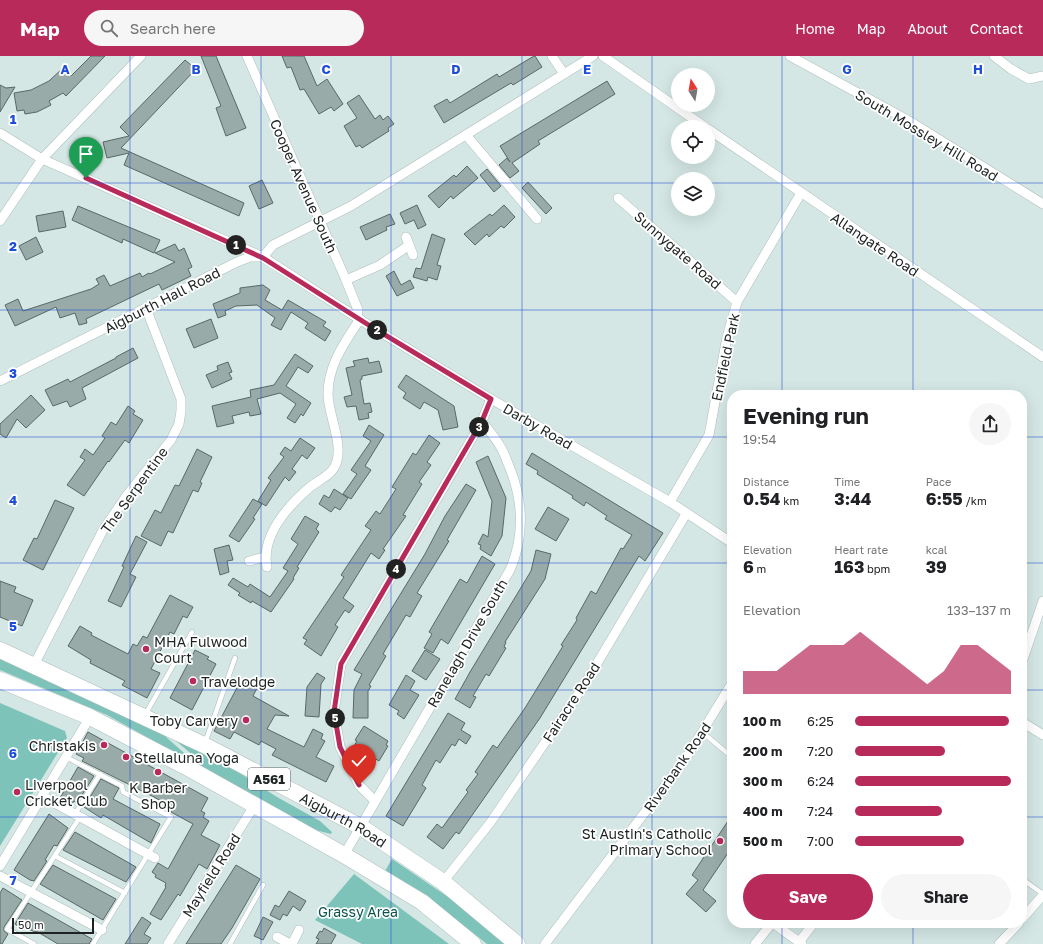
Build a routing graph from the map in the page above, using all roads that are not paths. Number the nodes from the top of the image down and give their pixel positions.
1 (141, 56) edge
2 (247, 56) edge
3 (552, 56) edge
4 (593, 56) edge
5 (603, 56) edge
6 (790, 56) edge
7 (994, 56) edge
8 (564, 74) junction
9 (1043, 76) edge
10 (695, 120) edge
11 (0, 133) edge
12 (715, 134) edge
13 (466, 135) junction
14 (42, 159) junction
15 (801, 193) junction
16 (618, 198) dead end
17 (1043, 204) edge
18 (537, 219) dead end
19 (0, 221) edge
20 (319, 221) junction
21 (413, 256) dead end
22 (263, 258) junction
23 (346, 280) junction
24 (737, 302) junction
25 (146, 308) junction
26 (359, 318) junction
27 (1043, 358) edge
28 (0, 381) edge
29 (491, 399) junction
30 (482, 421) junction
31 (670, 502) junction
32 (686, 514) junction
33 (727, 540) edge
34 (265, 557) junction
35 (249, 561) dead end
36 (267, 567) dead end
37 (1043, 601) edge
38 (192, 632) dead end
39 (1027, 647) edge
40 (0, 650) edge
41 (235, 658) dead end
42 (34, 665) junction
43 (0, 680) edge
44 (727, 691) edge
45 (144, 716) junction
46 (90, 717) junction
47 (1027, 725) edge
48 (702, 732) junction
49 (1043, 736) edge
50 (204, 745) junction
51 (727, 752) edge
52 (66, 757) junction
53 (100, 774) junction
54 (42, 796) junction
55 (375, 801) junction
56 (254, 806) junction
57 (78, 816) junction
58 (361, 827) junction
59 (344, 855) junction
60 (55, 856) junction
61 (151, 856) junction
62 (0, 866) edge
63 (0, 876) edge
64 (443, 882) junction
65 (1027, 883) edge
66 (263, 884) dead end
67 (32, 892) junction
68 (125, 893) junction
69 (1043, 894) edge
70 (1040, 906) edge
71 (1027, 916) edge
72 (768, 928) edge
73 (779, 928) edge
74 (810, 928) edge
75 (1014, 928) edge
76 (102, 930) junction
77 (299, 930) dead end
78 (277, 937) dead end
79 (800, 943) edge
80 (34, 944) edge
81 (93, 944) edge
82 (168, 944) edge
83 (230, 944) edge
84 (291, 944) edge
85 (473, 944) edge
86 (517, 944) edge
87 (545, 944) edge
88 (755, 944) edge
89 (999, 944) edge

1 - 14 street
2 - 20 street, Cooper Avenue South
3 - 8 street
4 - 8 street
5 - 10 street
6 - 17 street, South Mossley Hill Road
7 - 9 street
8 - 13 street
11 - 14 street, Darby Road
12 - 15 street, Allangate Road
13 - 18 street
13 - 20 street
14 - 19 street
14 - 22 street, Darby Road
15 - 24 street, Endfield Park
15 - 27 street, Allangate Road
16 - 24 street, Sunnygate Road
20 - 22 street
20 - 23 street, Cooper Avenue South
21 - 23 street
22 - 25 street, Aigburth Hall Road
22 - 26 street, Darby Road
23 - 26 street, Cooper Avenue South
24 - 31 street, Endfield Park
25 - 28 street, Aigburth Hall Road
25 - 42 street, The Serpentine
26 - 29 street, Darby Road
26 - 34 street
29 - 30 street
29 - 31 street, Darby Road
30 - 55 street, Ranelagh Drive South
30 - 55 street
31 - 32 street, Darby Road
32 - 33 street, Darby Road
32 - 64 street, Fairacre Road
34 - 35 street
34 - 36 street
37 - 39 street
38 - 45 lane
40 - 42 highway, Aigburth Road / A561
41 - 50 lane
42 - 45 highway, Aigburth Road / A561
43 - 46 highway, A561
44 - 48 street, Riverbank Road
45 - 50 highway, Aigburth Road / A561
46 - 52 street
46 - 56 highway, A561
47 - 49 street
48 - 51 lane
48 - 87 street, Riverbank Road
50 - 58 highway, Aigburth Road / A561
52 - 53 lane
52 - 54 street
53 - 57 lane
53 - 61 lane
54 - 57 street
54 - 62 street
55 - 58 street, Ranelagh Drive South
56 - 59 highway, A561
56 - 82 street, Mayfield Road
57 - 60 lane
57 - 61 street
58 - 59 street, Ranelagh Drive South
58 - 64 highway, Aigburth Road / A561
59 - 85 highway, A561
60 - 67 lane
60 - 68 lane
61 - 68 lane
63 - 67 street
64 - 86 highway, Aigburth Road / A561
65 - 69 lane
66 - 83 lane
67 - 76 street
67 - 80 lane
68 - 76 lane
69 - 70 street
70 - 71 street
72 - 88 street
73 - 79 street
74 - 79 street
75 - 89 street
76 - 81 lane
77 - 84 street
78 - 84 street

